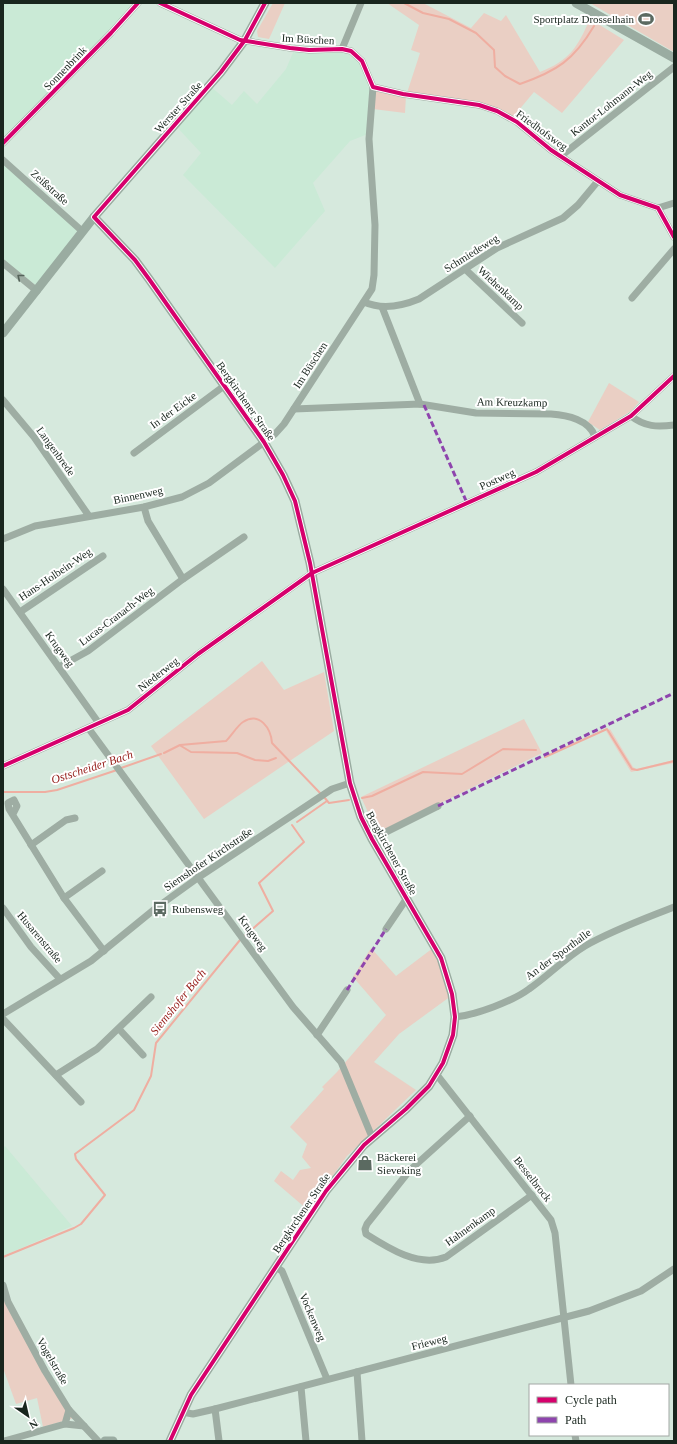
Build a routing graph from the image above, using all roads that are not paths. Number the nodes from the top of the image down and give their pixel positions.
1 (138, 3) edge
2 (160, 3) edge
3 (265, 3) edge
4 (361, 3) edge
5 (576, 3) edge
6 (245, 40) junction
7 (342, 49) junction
8 (674, 58) edge
9 (674, 67) edge
10 (373, 87) junction
11 (3, 143) edge
12 (561, 156) junction
13 (3, 160) edge
14 (598, 181) junction
15 (674, 203) edge
16 (658, 208) junction
17 (94, 217) junction
18 (82, 231) junction
19 (674, 237) edge
20 (674, 249) edge
21 (3, 263) edge
22 (465, 269) junction
23 (37, 291) junction
24 (632, 298) dead end
25 (364, 302) junction
26 (382, 307) junction
27 (522, 323) dead end
28 (3, 333) edge
29 (674, 376) edge
30 (224, 386) junction
31 (3, 400) edge
32 (420, 404) junction
33 (294, 409) junction
34 (631, 416) junction
35 (674, 426) edge
36 (595, 437) junction
37 (264, 442) junction
38 (134, 453) dead end
39 (144, 507) junction
40 (89, 516) junction
41 (244, 537) dead end
42 (3, 539) edge
43 (103, 556) dead end
44 (312, 573) junction
45 (183, 579) junction
46 (3, 589) edge
47 (20, 612) junction
48 (59, 667) junction
49 (98, 722) junction
50 (89, 729) junction
51 (3, 766) edge
52 (350, 783) junction
53 (438, 806) dead end
54 (13, 814) dead end
55 (75, 818) dead end
56 (372, 839) junction
57 (31, 845) junction
58 (102, 871) dead end
59 (198, 877) junction
60 (64, 898) junction
61 (407, 898) junction
62 (674, 907) edge
63 (3, 908) edge
64 (386, 929) dead end
65 (104, 951) junction
66 (60, 978) junction
67 (346, 990) dead end
68 (151, 997) dead end
69 (3, 1014) edge
70 (455, 1017) junction
71 (3, 1019) edge
72 (119, 1029) junction
73 (317, 1035) junction
74 (143, 1055) dead end
75 (56, 1075) junction
76 (437, 1075) junction
77 (81, 1102) dead end
78 (470, 1116) junction
79 (372, 1137) junction
80 (532, 1195) junction
81 (276, 1267) junction
82 (674, 1269) edge
83 (3, 1285) edge
84 (565, 1316) junction
85 (356, 1372) junction
86 (327, 1378) junction
87 (571, 1384) edge
88 (301, 1386) junction
89 (215, 1409) junction
90 (69, 1410) junction
91 (182, 1412) junction
92 (65, 1424) junction
93 (84, 1426) junction
94 (16, 1440) edge
95 (4, 1441) edge
96 (98, 1441) edge
97 (105, 1441) edge
98 (113, 1441) edge
99 (170, 1441) edge
100 (219, 1441) edge
101 (306, 1441) edge
102 (362, 1441) edge

1 - 11 street, Sonnenbrink
2 - 6 street, Im Büschen
3 - 6 street, Werster Straße
4 - 7 street
5 - 8 street
6 - 7 street, Im Büschen
6 - 17 street, Werster Straße
7 - 10 street, Im Büschen
9 - 12 street, Kantor-Lohmann-Weg
10 - 12 street, Friedhofsweg
10 - 25 street, Im Büschen
12 - 14 street, Friedhofsweg
13 - 18 street, Zeißstraße
14 - 16 street, Friedhofsweg
14 - 22 street, Schmiedeweg
15 - 16 street
16 - 19 street
17 - 18 street, Werster Straße
17 - 30 street, Bergkirchener Straße
18 - 23 street, Werster Straße
20 - 24 street
23 -> 21 street
22 - 26 street, Schmiedeweg
22 - 27 street, Wiehenkamp
23 - 28 street, Werster Straße
25 - 26 street, Schmiedeweg
25 - 33 street, Im Büschen
26 - 32 street
29 - 34 street, Postweg
30 - 37 street, Bergkirchener Straße
30 - 38 street, In der Eicke
31 - 40 street, Langenbrede
32 - 33 street, Am Kreuzkamp
32 - 36 street, Am Kreuzkamp
33 - 37 street, Im Büschen
34 - 35 street
34 - 36 street, Postweg
36 - 44 street, Postweg
37 - 39 street, Binnenweg
37 - 44 street, Bergkirchener Straße
39 - 40 street, Binnenweg
39 - 45 street
40 - 42 street, Binnenweg
41 - 45 street, Lucas-Cranach-Weg
43 - 47 street, Hans-Holbein-Weg
44 - 49 street, Niederweg
44 - 52 street, Bergkirchener Straße
45 - 48 street, Lucas-Cranach-Weg
46 - 47 street, Krugweg
47 - 48 street, Krugweg
48 - 49 street, Krugweg
49 - 50 street, Niederweg
50 - 51 street, Niederweg
50 - 59 street, Krugweg
52 - 56 street, Bergkirchener Straße
52 - 59 street, Siemshofer Kirchstraße
53 - 56 street
54 - 57 street
55 - 57 street
56 - 61 street, Bergkirchener Straße
57 - 60 street
58 - 60 street
59 - 65 street, Siemshofer Kirchstraße
59 - 73 street, Krugweg
60 - 65 street
61 - 64 street
61 - 70 street, Bergkirchener Straße
62 - 70 street, An der Sporthalle
63 - 66 street, Husarenstraße
65 - 66 street, Siemshofer Kirchstraße
66 - 69 street, Siemshofer Kirchstraße
67 - 73 street
68 - 72 street
70 - 76 street, Bergkirchener Straße
71 - 75 street
72 - 74 street
72 - 75 street
73 - 79 street, Krugweg
75 - 77 street
76 - 78 street, Besselbrock
76 - 79 street, Bergkirchener Straße
78 - 80 street, Besselbrock
78 - 80 street, Hahnenkamp
79 - 81 street, Bergkirchener Straße
80 - 84 street, Besselbrock
81 - 86 street, Vockenweg
81 - 91 street, Bergkirchener Straße
82 - 84 street, Frieweg
83 - 90 street, Vogelstraße
84 - 85 street, Frieweg
84 - 87 street, Besselbrock
85 - 86 street, Frieweg
85 - 102 street
86 - 88 street, Frieweg
88 - 89 street, Frieweg
88 - 101 street
89 - 91 street, Frieweg
89 - 100 street
90 - 92 street
90 - 93 street, Vogelstraße
91 - 99 street, Bergkirchener Straße
92 - 93 street
92 - 94 street
93 - 96 street, Vogelstraße
94 - 95 street
97 - 98 street

